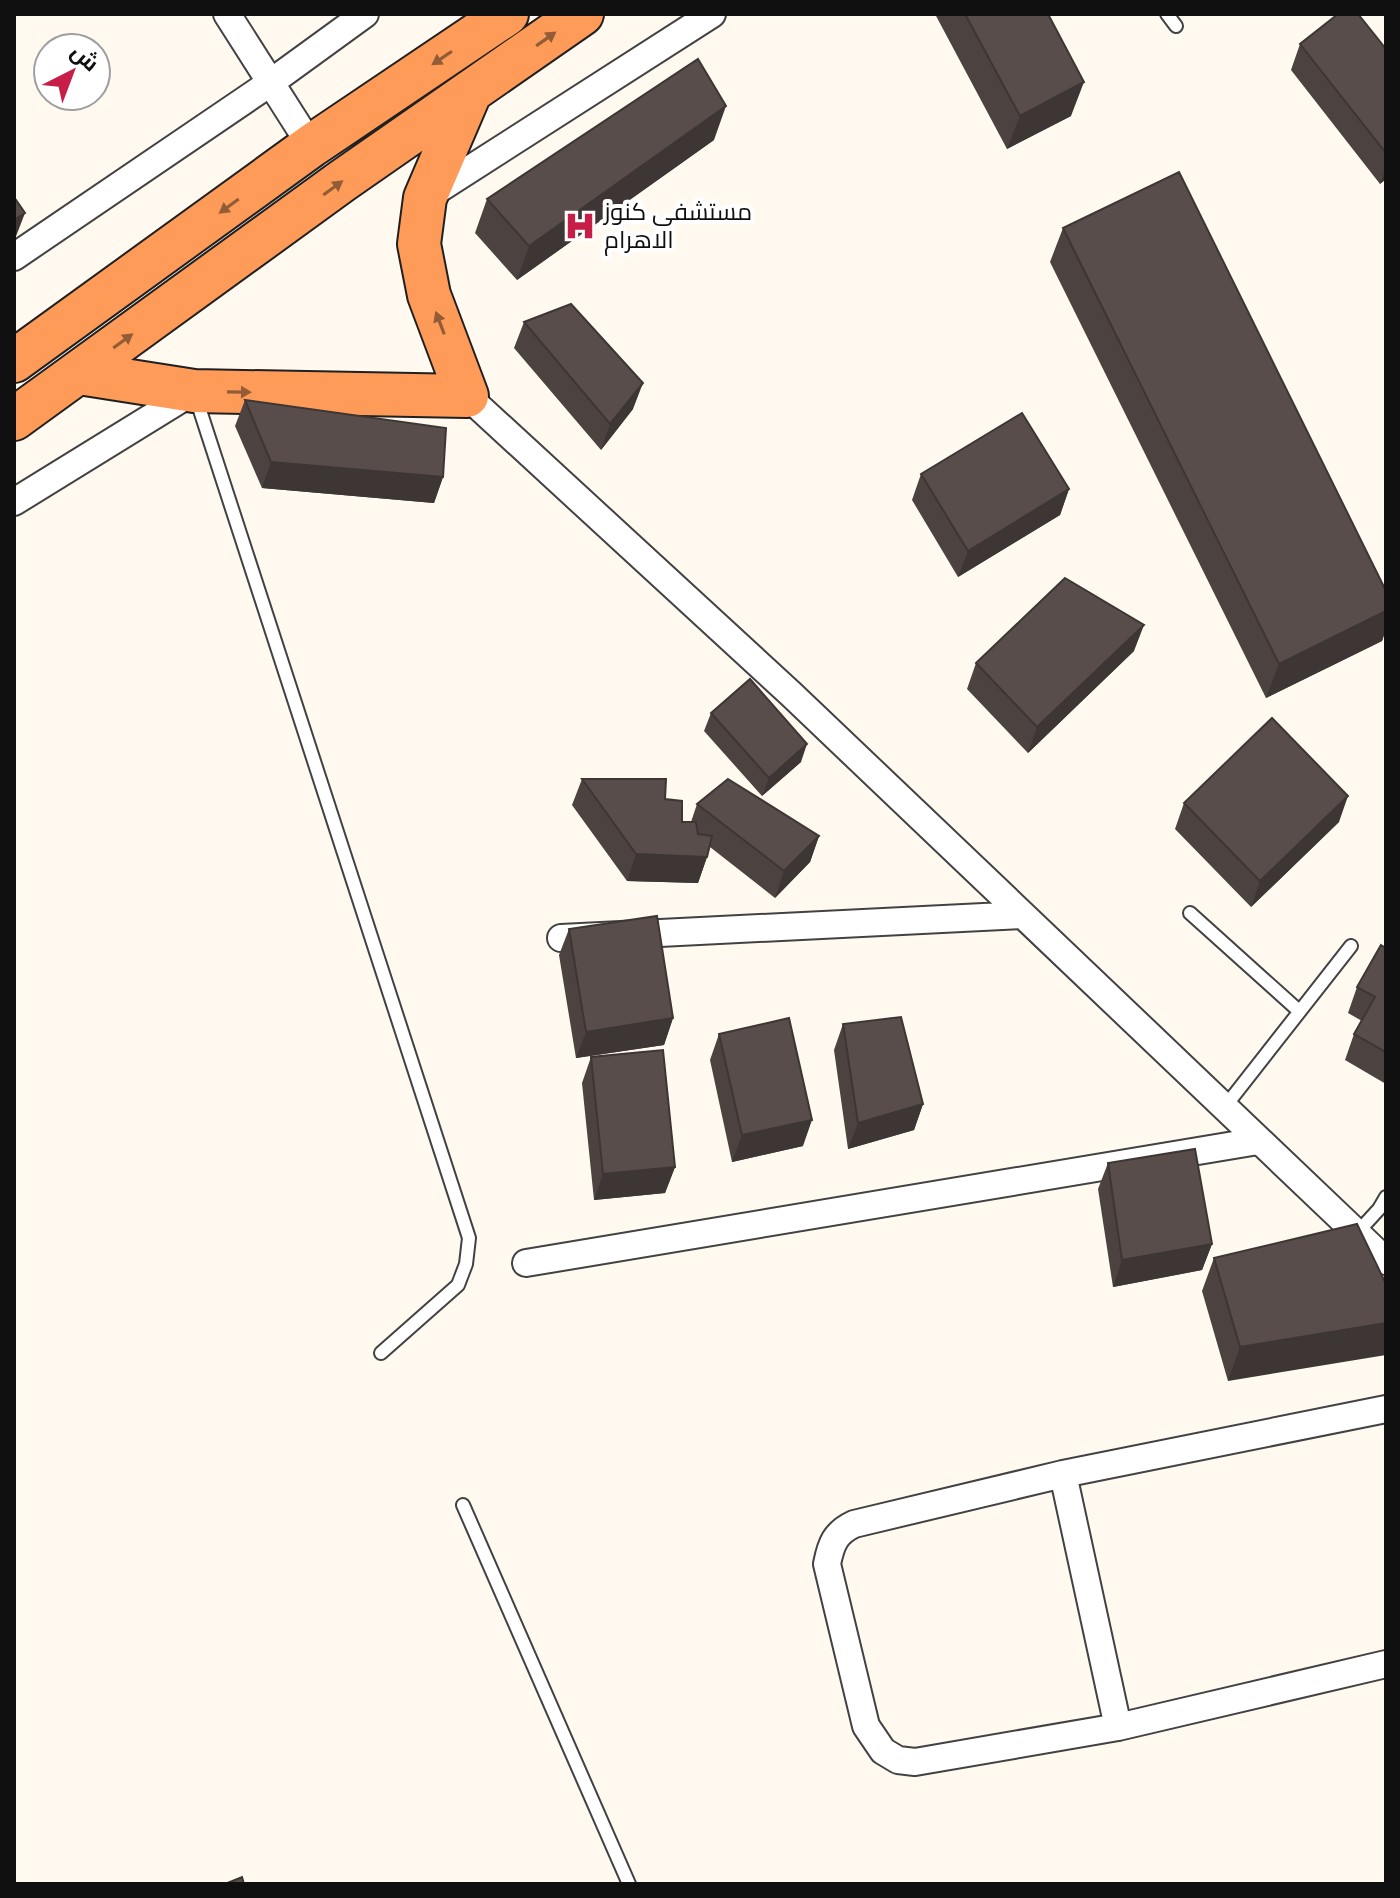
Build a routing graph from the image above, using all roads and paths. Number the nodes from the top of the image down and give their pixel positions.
1 (227, 14) edge
2 (365, 14) edge
3 (507, 14) edge
4 (582, 14) edge
5 (712, 14) edge
6 (1167, 14) edge
7 (1176, 26) dead end
8 (270, 83) junction
9 (470, 93) junction
10 (311, 146) junction
11 (425, 198) junction
12 (14, 257) edge
13 (14, 361) edge
14 (79, 373) junction
15 (194, 391) junction
16 (467, 396) junction
17 (14, 419) edge
18 (14, 502) edge
19 (1190, 913) dead end
20 (1021, 915) junction
21 (561, 938) dead end
22 (1351, 946) dead end
23 (1299, 1011) junction
24 (1224, 1108) junction
25 (1258, 1141) junction
26 (1386, 1197) edge
27 (1357, 1233) junction
28 (1386, 1261) edge
29 (526, 1263) dead end
30 (381, 1353) dead end
31 (1386, 1409) edge
32 (1063, 1474) junction
33 (463, 1505) dead end
34 (1386, 1664) edge
35 (1118, 1727) junction
36 (629, 1884) edge

1 - 8 street
2 - 8 street
3 -> 10 highway
9 -> 4 highway
5 - 11 street
6 - 7 lane
8 - 10 street
8 - 12 street
9 - 11 highway
14 -> 9 highway
10 -> 13 highway
16 -> 11 highway
14 - 15 highway
14 - 17 highway
15 -> 16 highway
15 - 18 street
15 - 30 lane
16 - 20 street
19 - 23 lane
20 - 21 street
20 - 24 street
22 - 23 lane
23 - 24 lane
24 - 25 street
25 - 27 street
25 - 29 street
26 - 27 lane
27 - 28 street
31 - 32 street
32 - 35 street
32 - 35 street
33 - 36 lane
34 - 35 street

